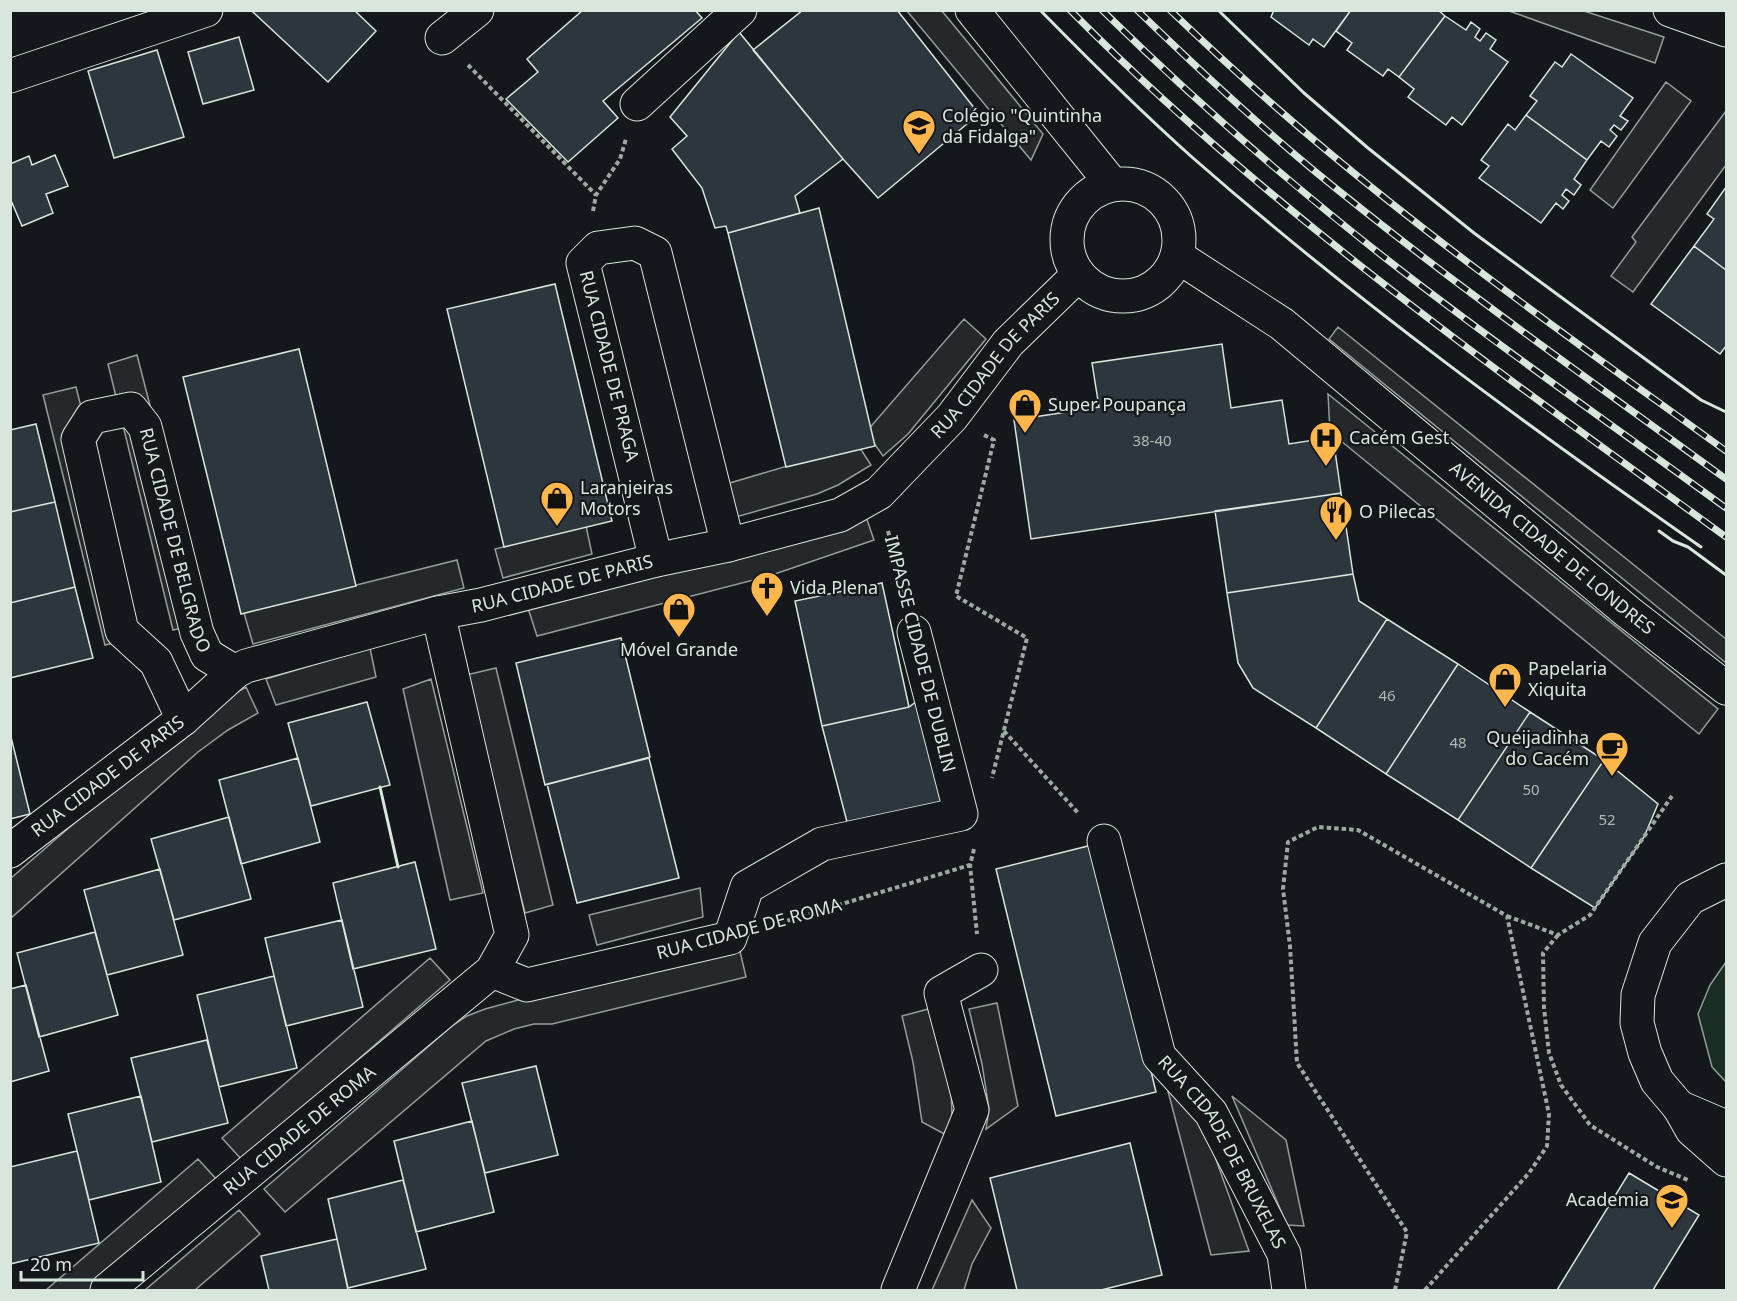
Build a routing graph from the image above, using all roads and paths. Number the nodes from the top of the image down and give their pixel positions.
1 (207, 10) edge
2 (477, 10) edge
3 (740, 10) edge
4 (972, 10) edge
5 (1670, 10) edge
6 (1726, 30) edge
7 (442, 38) joint
8 (10, 76) edge
9 (637, 104) dead end
10 (1112, 184) junction
11 (596, 195) dead end
12 (1177, 256) junction
13 (1078, 275) junction
14 (994, 440) dead end
15 (879, 493) junction
16 (728, 545) junction
17 (656, 560) junction
18 (438, 613) junction
19 (914, 632) joint
20 (235, 672) junction
21 (1726, 688) edge
22 (183, 719) junction
23 (1004, 731) junction
24 (990, 787) dead end
25 (1672, 796) dead end
26 (1104, 841) joint
27 (976, 843) dead end
28 (10, 851) edge
29 (970, 865) junction
30 (1726, 880) edge
31 (1507, 916) junction
32 (1558, 935) junction
33 (730, 938) junction
34 (981, 970) joint
35 (492, 971) junction
36 (1679, 1107) junction
37 (1726, 1127) edge
38 (1726, 1160) edge
39 (1696, 1183) dead end
40 (107, 1290) edge
41 (898, 1290) edge
42 (1289, 1290) edge
43 (1395, 1290) edge
44 (1425, 1290) edge

1 - 8 street
2 - 7 street
3 - 9 street
4 - 10 street
5 - 6 street
7 - 11 path
10 - 12 street
10 - 13 street
12 - 13 street
12 - 21 street, AVENIDA CIDADE DE LONDRES
13 - 15 street, RUA CIDADE DE PARIS
14 - 23 path
15 - 16 street, RUA CIDADE DE PARIS
15 - 19 path, IMPASSE CIDADE DE DUBLIN
16 - 17 street, RUA CIDADE DE PARIS
16 - 17 street, RUA CIDADE DE PRAGA
17 - 18 street, RUA CIDADE DE PARIS
18 - 20 street, RUA CIDADE DE PARIS
18 - 35 street, RUA CIDADE DE ROMA
19 - 33 street, IMPASSE CIDADE DE DUBLIN
20 - 22 street, RUA CIDADE DE PARIS
20 - 22 street, RUA CIDADE DE BELGRADO
22 - 28 street, RUA CIDADE DE PARIS
23 - 24 path
23 - 26 path
25 - 32 path
26 - 42 street, RUA CIDADE DE BRUXELAS
27 - 29 path
29 - 33 path, RUA CIDADE DE ROMA
29 - 34 path
30 - 36 street
31 - 32 path
31 - 43 path
31 - 44 path
32 - 39 path
33 - 35 street, RUA CIDADE DE ROMA
34 - 41 street
35 - 40 street, RUA CIDADE DE ROMA
36 - 37 street
36 - 38 street

